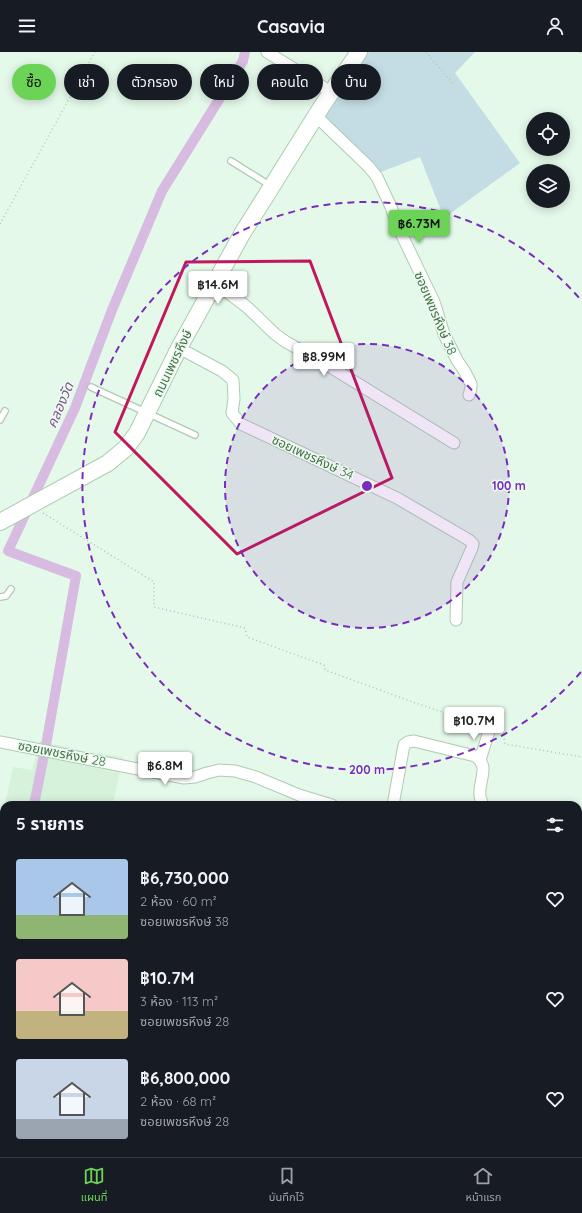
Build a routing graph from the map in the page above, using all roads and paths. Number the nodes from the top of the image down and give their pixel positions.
1 (95, 52) edge
2 (268, 52) edge
3 (359, 52) edge
4 (426, 52) edge
5 (351, 64) edge
6 (453, 84) dead end
7 (331, 92) joint
8 (316, 116) junction
9 (231, 161) dead end
10 (272, 186) junction
11 (0, 224) edge
12 (214, 282) junction
13 (179, 348) junction
14 (91, 387) dead end
15 (469, 395) dead end
16 (5, 411) dead end
17 (148, 412) junction
18 (0, 420) edge
19 (195, 435) dead end
20 (454, 443) dead end
21 (30, 505) junction
22 (4, 519) edge
23 (11, 589) dead end
24 (0, 597) edge
25 (456, 620) dead end
26 (490, 728) junction
27 (0, 742) edge
28 (582, 757) edge
29 (480, 760) junction
30 (319, 801) edge
31 (393, 801) edge
32 (482, 801) edge

1 - 11 path
2 - 7 street
3 - 5 main road, ถนนเพชรหึงษ์
4 - 6 path
7 - 8 main road, ถนนเพชรหึงษ์
8 - 10 main road, ถนนเพชรหึงษ์
8 - 15 street, ซอยเพชรหึงษ์ 38
9 - 10 lane
10 - 12 main road, ถนนเพชรหึงษ์
12 - 13 main road, ถนนเพชรหึงษ์
12 - 20 street
13 - 17 main road, ถนนเพชรหึงษ์
13 - 25 street, ซอยเพชรหึงษ์ 34
14 - 17 lane
16 - 18 lane
17 - 19 lane
17 - 21 main road, ถนนเพชรหึงษ์
21 - 22 main road, ถนนเพชรหึงษ์
21 - 26 path
23 - 24 lane
26 - 28 path
26 - 29 street
27 - 30 street, ซอยเพชรหึงษ์ 28
29 - 31 street
29 - 32 street

